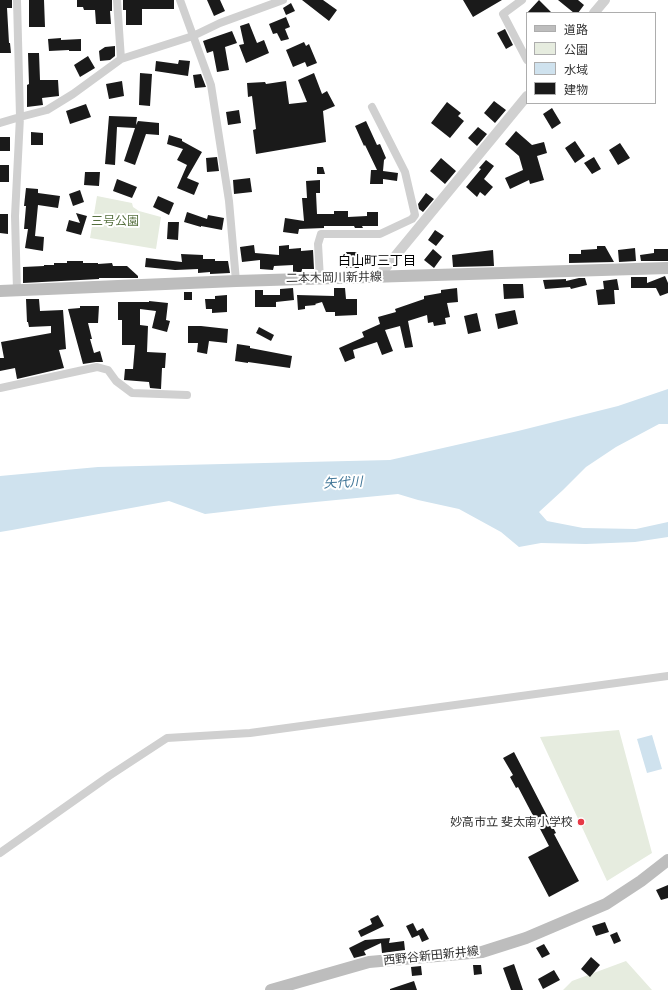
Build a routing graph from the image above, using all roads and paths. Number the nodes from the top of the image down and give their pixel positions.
1 (17, 0) edge
2 (117, 0) edge
3 (180, 0) edge
4 (284, 0) edge
5 (522, 0) edge
6 (605, 0) edge
7 (595, 12) edge
8 (193, 36) junction
9 (121, 58) junction
10 (526, 58) edge
11 (526, 97) edge
12 (372, 107) dead end
13 (20, 116) junction
14 (0, 124) edge
15 (415, 215) junction
16 (424, 222) junction
17 (668, 268) edge
18 (378, 277) junction
19 (320, 278) junction
20 (236, 281) junction
21 (0, 291) edge
22 (17, 291) junction
23 (0, 388) edge
24 (186, 395) dead end
25 (668, 676) edge
26 (0, 853) edge
27 (668, 860) edge
28 (271, 990) edge

1 - 13 street
2 - 9 street
3 - 8 street
4 - 8 street
5 - 10 street
6 - 7 street
8 - 9 street
8 - 20 street
9 - 13 street
11 - 16 street
12 - 15 street
13 - 14 street
13 - 22 street
15 - 16 street
15 - 19 street
16 - 18 street
17 - 18 main road, 二本木岡川新井線
18 - 19 main road, 二本木岡川新井線
19 - 20 main road, 二本木岡川新井線
20 - 22 main road, 二本木岡川新井線
21 - 22 main road, 二本木岡川新井線
23 - 24 street
25 - 26 street
27 - 28 main road, 西野谷新田新井線

